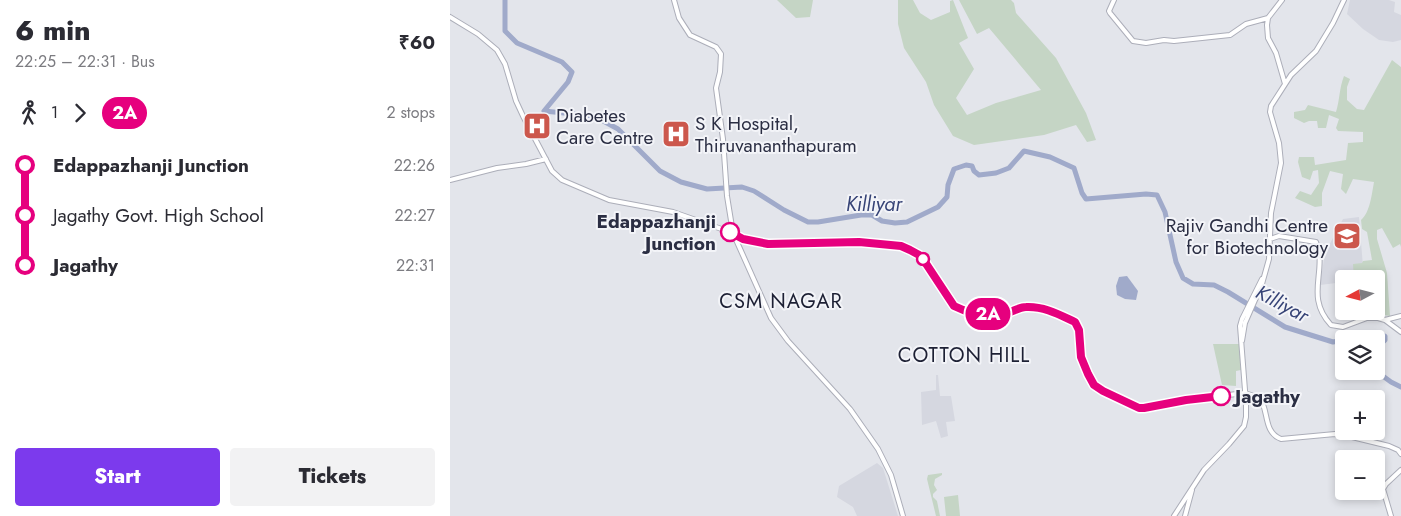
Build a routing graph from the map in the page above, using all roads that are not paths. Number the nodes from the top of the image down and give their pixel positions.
1 (674, 0) edge
2 (1114, 0) edge
3 (1282, 0) edge
4 (1344, 0) edge
5 (450, 17) edge
6 (1268, 18) junction
7 (1285, 84) junction
8 (546, 159) junction
9 (450, 180) edge
10 (733, 233) junction
11 (1270, 239) junction
12 (1401, 316) edge
13 (1362, 320) edge
14 (1385, 320) joint
15 (1401, 332) edge
16 (1245, 393) junction
17 (1401, 454) edge
18 (1401, 470) edge
19 (1195, 483) junction
20 (903, 516) edge
21 (1174, 516) edge
22 (1185, 516) edge
23 (1391, 516) edge

1 - 10 street
2 - 6 street
3 - 6 street
4 - 7 street
5 - 8 street
6 - 7 street
7 - 11 street
8 - 9 street
8 - 10 street
10 - 16 street
10 - 20 street
11 - 13 street
11 - 16 street
12 - 14 street
14 - 15 street
16 - 17 street
16 - 19 street
18 - 23 street
19 - 21 street
19 - 22 street

